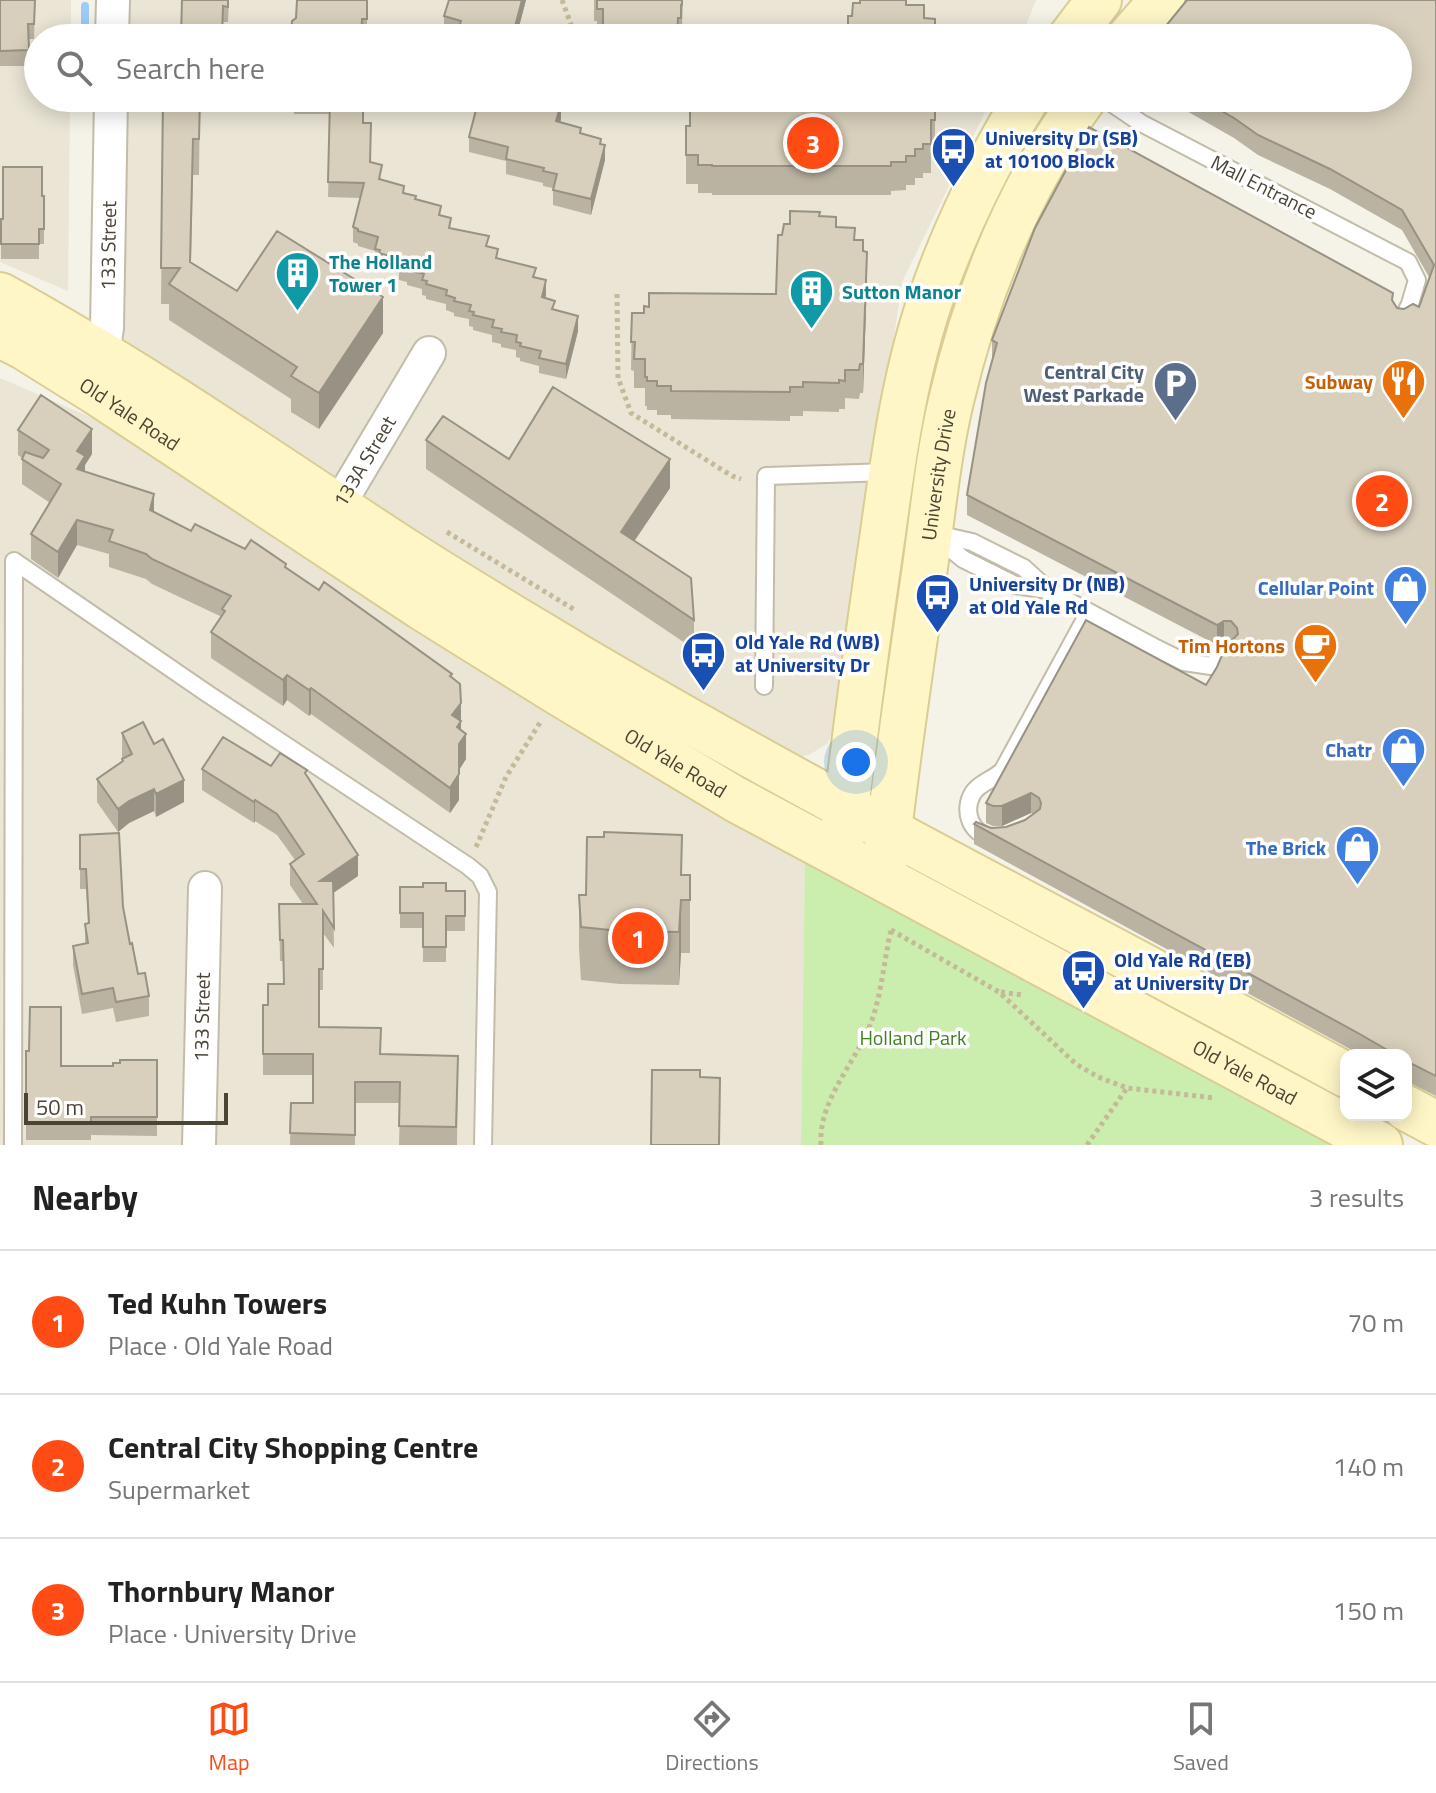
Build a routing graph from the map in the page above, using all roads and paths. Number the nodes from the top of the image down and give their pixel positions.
1 (113, 0) edge
2 (562, 0) edge
3 (1099, 0) edge
4 (1162, 0) edge
5 (112, 24) edge
6 (571, 24) edge
7 (1081, 24) edge
8 (1141, 24) edge
9 (111, 112) edge
10 (1019, 112) edge
11 (1075, 112) edge
12 (1125, 112) edge
13 (617, 294) dead end
14 (0, 295) edge
15 (1403, 318) edge
16 (0, 335) edge
17 (429, 353) dead end
18 (100, 374) junction
19 (908, 379) junction
20 (891, 472) junction
21 (741, 479) dead end
22 (264, 503) junction
23 (338, 506) junction
24 (930, 533) junction
25 (1089, 612) junction
26 (1227, 651) edge
27 (764, 686) dead end
28 (559, 693) junction
29 (846, 808) junction
30 (889, 830) junction
31 (1005, 837) edge
32 (840, 856) junction
33 (468, 866) junction
34 (883, 879) junction
35 (205, 888) dead end
36 (1340, 1072) edge
37 (1127, 1088) junction
38 (1217, 1098) dead end
39 (1412, 1111) edge
40 (1436, 1124) edge
41 (13, 1145) edge
42 (199, 1145) edge
43 (483, 1145) edge
44 (821, 1145) edge
45 (1087, 1145) edge
46 (1380, 1145) edge

1 - 5 street
2 - 6 path
3 - 7 main road
4 - 8 main road
9 - 18 street, 133 Street
10 - 19 main road
11 - 24 main road, University Drive
12 - 15 lane, Mall Entrance
13 - 21 path
14 - 18 main road, Old Yale Road
16 - 18 main road, Old Yale Road
17 - 23 street, 133A Street
18 - 22 main road, Old Yale Road
18 - 23 main road, Old Yale Road
19 - 20 main road
19 - 24 main road
20 - 27 lane
20 - 29 main road
22 - 23 street, 133A Street
22 - 28 main road, Old Yale Road
23 - 29 main road, Old Yale Road
24 - 25 lane
24 - 30 main road, University Drive
25 - 26 lane
25 - 31 lane
28 - 32 main road, Old Yale Road
28 - 33 path
29 - 30 main road, Old Yale Road
29 - 32 main road
30 - 34 main road, University Drive
30 - 36 main road, Old Yale Road
32 - 34 main road, Old Yale Road
33 - 41 lane
33 - 43 lane
34 - 46 main road, Old Yale Road
35 - 42 street, 133 Street
37 - 38 path, Old Yale Road
37 - 44 path, Old Yale Road
37 - 45 path
39 - 40 main road

